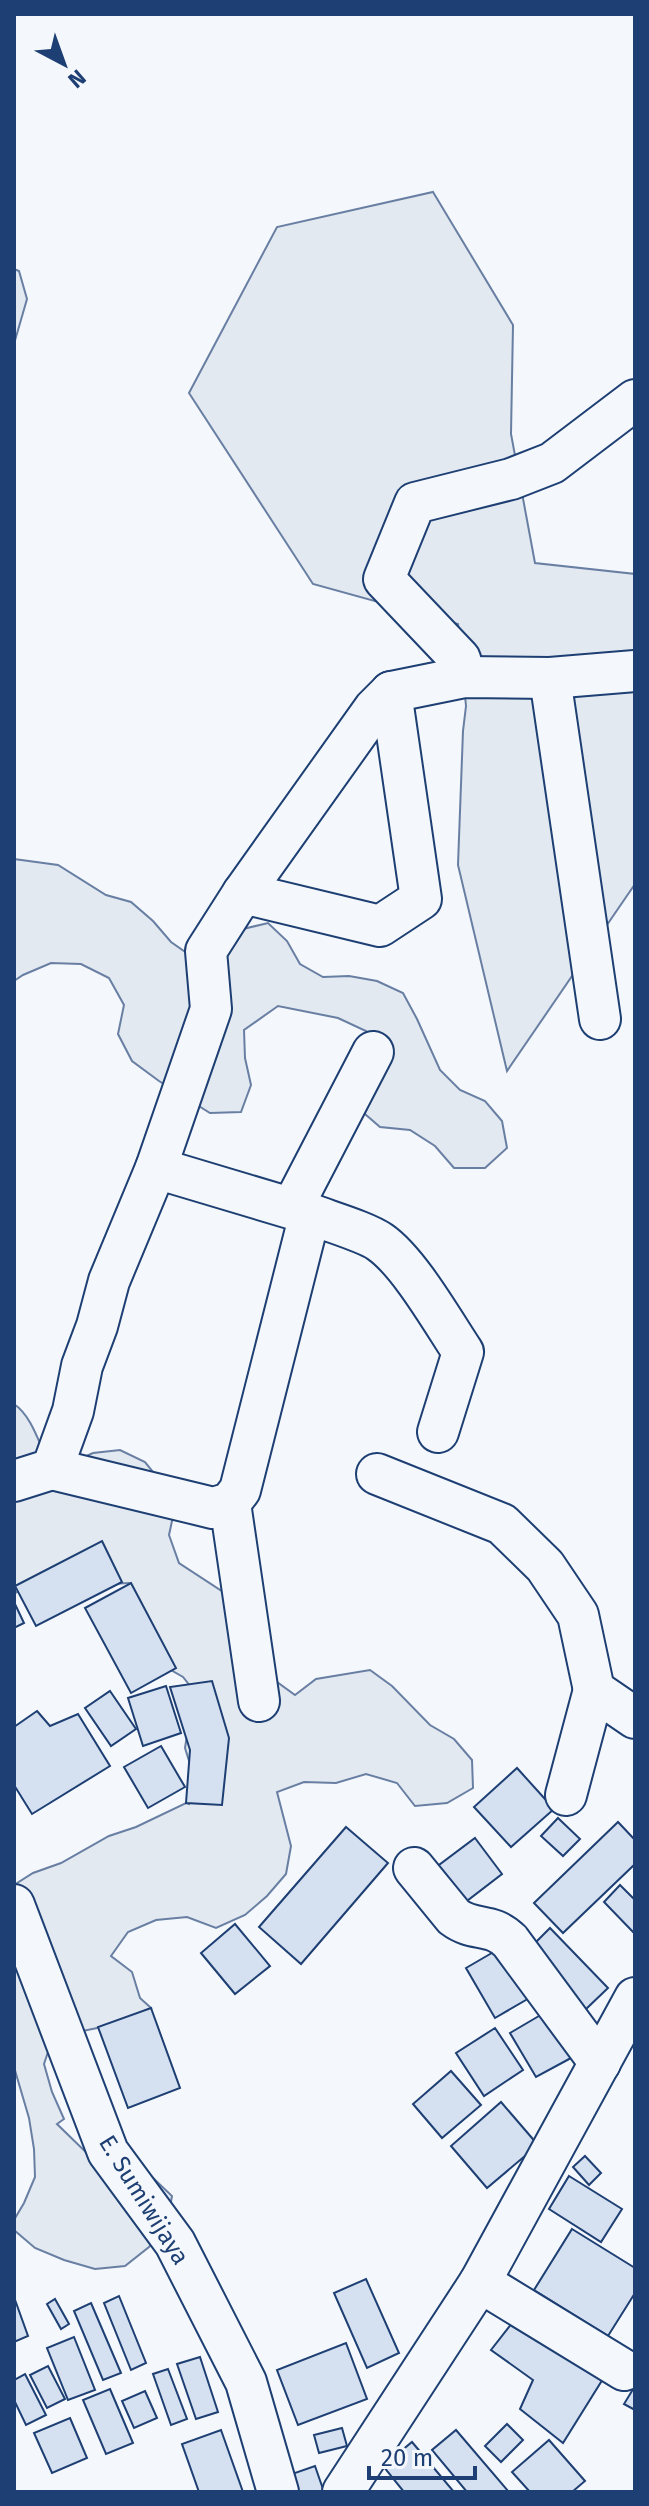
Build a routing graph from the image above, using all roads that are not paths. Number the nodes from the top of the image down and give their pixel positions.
1 (635, 400) edge
2 (635, 671) edge
3 (465, 677) junction
4 (550, 678) junction
5 (391, 692) junction
6 (243, 893) junction
7 (600, 1019) dead end
8 (373, 1052) dead end
9 (156, 1168) junction
10 (301, 1211) junction
11 (438, 1432) dead end
12 (52, 1469) junction
13 (377, 1474) dead end
14 (14, 1481) edge
15 (230, 1503) junction
16 (594, 1690) junction
17 (259, 1701) dead end
18 (635, 1718) edge
19 (566, 1795) dead end
20 (414, 1868) dead end
21 (14, 1905) edge
22 (635, 1998) edge
23 (600, 2063) junction
24 (480, 2282) junction
25 (624, 2370) dead end
26 (278, 2492) edge
27 (343, 2492) edge

1 - 3 street
2 - 4 street
3 - 4 street
3 - 5 street
4 - 7 street
5 - 6 street
5 - 6 street
6 - 9 street
8 - 10 street
9 - 10 street
9 - 12 street
10 - 11 street
10 - 15 street
12 - 14 street
12 - 15 street
13 - 16 street
15 - 17 street
16 - 18 street
16 - 19 street
20 - 23 street
21 - 26 street, E. Sumiwijaya
22 - 23 street
23 - 24 street
24 - 25 street
24 - 27 street

